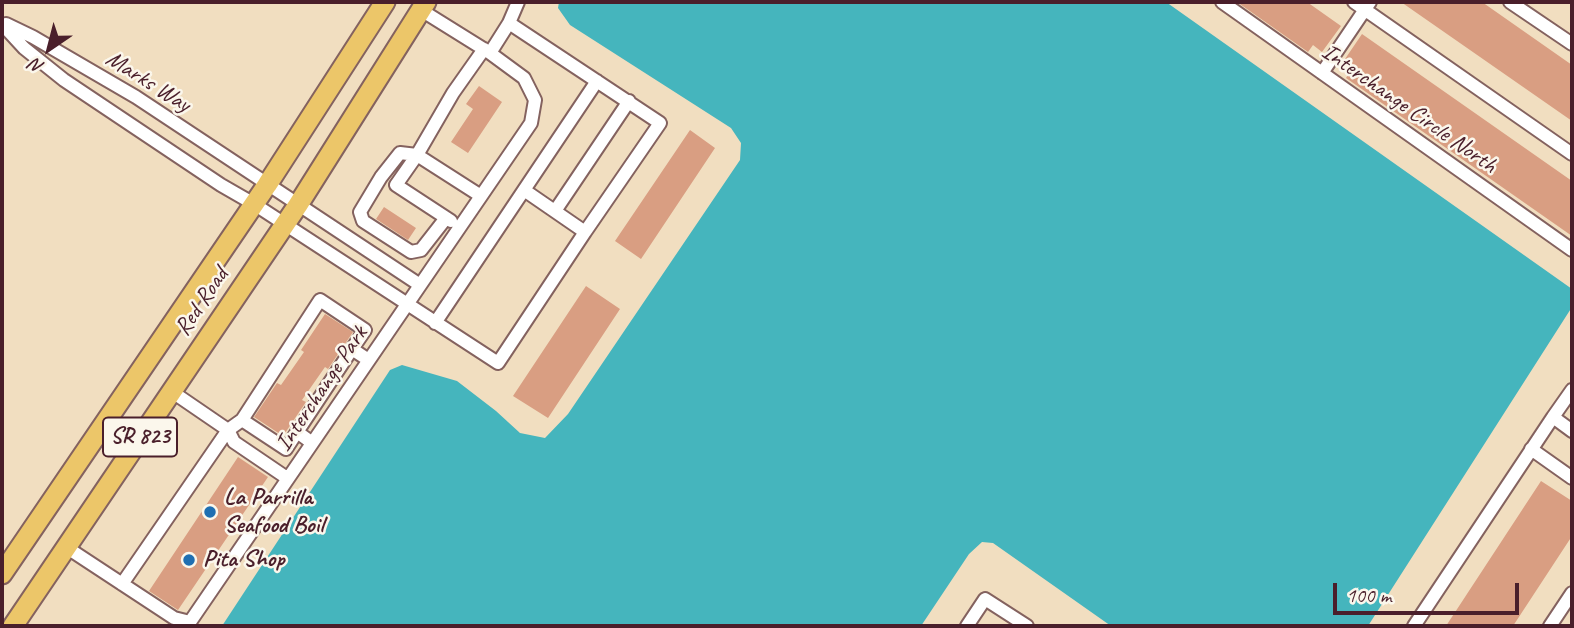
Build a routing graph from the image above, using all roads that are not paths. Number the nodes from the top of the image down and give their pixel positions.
1 (385, 2) edge
2 (519, 2) edge
3 (1222, 2) edge
4 (1510, 2) edge
5 (1363, 4) edge
6 (423, 6) edge
7 (2, 23) edge
8 (509, 23) junction
9 (1572, 44) edge
10 (487, 51) junction
11 (1322, 73) junction
12 (597, 81) junction
13 (629, 102) junction
14 (1572, 154) edge
15 (417, 155) junction
16 (267, 185) junction
17 (524, 190) junction
18 (481, 196) junction
19 (254, 204) junction
20 (298, 205) junction
21 (555, 211) junction
22 (446, 218) junction
23 (285, 224) junction
24 (459, 226) junction
25 (585, 232) junction
26 (1572, 250) edge
27 (420, 285) junction
28 (405, 303) junction
29 (435, 323) junction
30 (352, 349) junction
31 (368, 359) junction
32 (1572, 390) edge
33 (172, 391) junction
34 (1553, 417) junction
35 (242, 420) junction
36 (228, 430) junction
37 (1572, 431) edge
38 (297, 432) junction
39 (311, 442) junction
40 (1531, 449) junction
41 (287, 478) junction
42 (1572, 478) edge
43 (66, 547) junction
44 (2, 574) edge
45 (122, 584) junction
46 (1572, 593) edge
47 (13, 626) edge
48 (967, 626) edge
49 (1027, 626) edge
50 (1414, 626) edge
51 (1550, 626) edge

1 - 16 highway, Red Road / SR 823
2 - 8 street
3 - 11 street, Interchange Circle North
4 - 9 street
5 - 11 street
5 - 14 street
6 - 10 street, Interchange Park
6 - 20 highway, Red Road / SR 823
7 - 16 street, Marks Way
7 - 19 street, Marks Way
8 - 10 street
8 - 12 street
10 - 15 street
10 - 18 street, Interchange Park
11 - 26 street, Interchange Circle North
12 - 13 street
12 - 17 street
13 - 21 street
13 - 25 street
15 - 18 street
15 - 22 street
15 - 22 street
16 - 19 highway, Red Road / SR 823
16 - 20 street
17 - 21 street
17 - 29 street
18 - 24 street, Interchange Park
19 - 23 street
19 - 44 highway, Red Road / SR 823
20 - 23 highway, Red Road / SR 823
20 - 27 street
21 - 25 street
22 - 24 street
23 - 28 street
23 - 33 highway, Red Road / SR 823
24 - 27 street, Interchange Park
25 - 29 street
27 - 28 street, Interchange Park
28 - 29 street
28 - 31 street, Interchange Park
30 - 31 street
30 - 35 street
30 - 38 street
31 - 39 street, Interchange Park
32 - 34 street
33 - 36 street
33 - 43 highway, Red Road / SR 823
34 - 37 street
34 - 40 street
35 - 36 street
35 - 38 street
36 - 41 street
36 - 45 street
38 - 39 street
39 - 41 street, Interchange Park
40 - 42 street
40 - 50 street
41 - 45 street, Interchange Park
43 - 45 street, Interchange Park
43 - 47 highway, Red Road / SR 823
46 - 51 street
48 - 49 street

